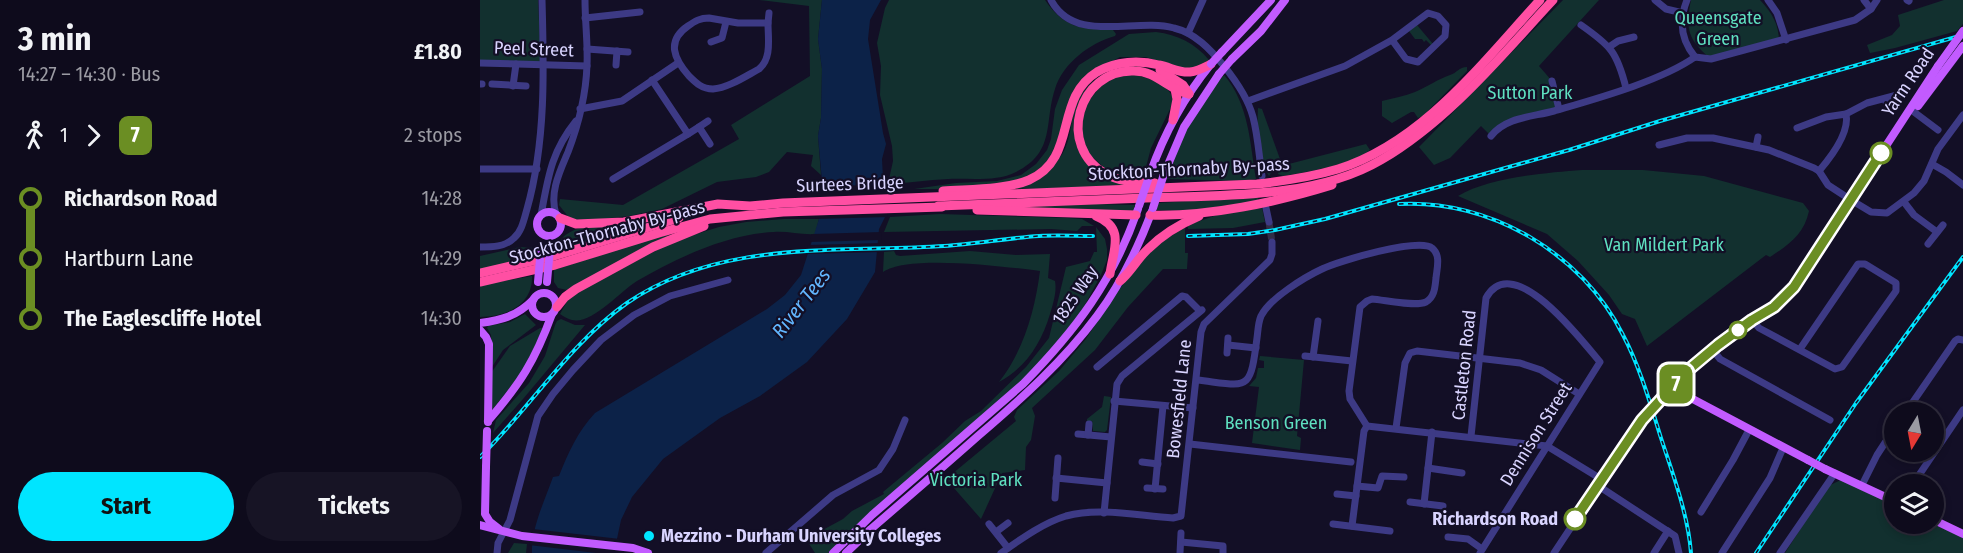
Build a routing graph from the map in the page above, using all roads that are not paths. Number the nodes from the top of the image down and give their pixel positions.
1 (542, 0) edge
2 (585, 0) edge
3 (1051, 0) edge
4 (1203, 0) edge
5 (1271, 0) edge
6 (1285, 0) edge
7 (1540, 0) edge
8 (1553, 0) edge
9 (1655, 0) edge
10 (1687, 0) edge
11 (1768, 0) edge
12 (1864, 0) edge
13 (1877, 0) edge
14 (1871, 9) junction
15 (640, 12) dead end
16 (769, 13) dead end
17 (1683, 13) junction
18 (585, 18) junction
19 (726, 22) junction
20 (768, 24) junction
21 (1581, 25) dead end
22 (1963, 31) edge
23 (1188, 33) junction
24 (1634, 37) dead end
25 (722, 38) junction
26 (1392, 40) junction
27 (1786, 40) junction
28 (711, 42) dead end
29 (1963, 46) edge
30 (726, 47) dead end
31 (1609, 47) junction
32 (587, 49) junction
33 (617, 51) junction
34 (628, 52) dead end
35 (1695, 57) junction
36 (480, 63) edge
37 (678, 63) junction
38 (516, 64) junction
39 (1147, 64) junction
40 (1211, 64) junction
41 (544, 65) junction
42 (616, 65) dead end
43 (587, 66) junction
44 (652, 80) junction
45 (1552, 81) dead end
46 (492, 84) dead end
47 (513, 86) junction
48 (526, 86) dead end
49 (1626, 88) junction
50 (1175, 89) junction
51 (1189, 94) junction
52 (1901, 94) dead end
53 (1885, 99) junction
54 (1248, 101) junction
55 (1199, 102) junction
56 (580, 108) junction
57 (1888, 108) dead end
58 (1559, 109) junction
59 (1912, 110) junction
60 (1846, 114) junction
61 (1963, 115) edge
62 (577, 119) junction
63 (1173, 120) junction
64 (708, 121) dead end
65 (1928, 122) junction
66 (699, 128) junction
67 (1797, 128) dead end
68 (1922, 130) dead end
69 (1938, 130) dead end
70 (688, 134) junction
71 (1491, 136) dead end
72 (1758, 137) dead end
73 (1672, 142) junction
74 (710, 144) dead end
75 (1659, 145) dead end
76 (1756, 147) junction
77 (1674, 152) dead end
78 (1379, 161) junction
79 (1932, 164) junction
80 (618, 166) dead end
81 (480, 169) edge
82 (537, 170) junction
83 (1819, 171) junction
84 (622, 173) junction
85 (1262, 176) dead end
86 (613, 179) dead end
87 (1963, 185) edge
88 (1209, 186) junction
89 (1851, 200) junction
90 (1904, 202) junction
91 (918, 203) junction
92 (750, 206) junction
93 (938, 206) junction
94 (1266, 208) dead end
95 (782, 209) junction
96 (1138, 210) junction
97 (1215, 210) junction
98 (1152, 211) junction
99 (541, 215) junction
100 (1094, 215) junction
101 (558, 216) junction
102 (1269, 222) tunnel mouth
103 (1943, 225) dead end
104 (540, 231) junction
105 (1936, 232) junction
106 (555, 234) junction
107 (1272, 242) tunnel mouth
108 (1928, 244) dead end
109 (480, 247) edge
110 (545, 248) junction
111 (480, 273) edge
112 (1110, 274) junction
113 (728, 280) dead end
114 (1120, 281) junction
115 (480, 282) edge
116 (543, 282) junction
117 (550, 294) junction
118 (534, 298) junction
119 (555, 310) junction
120 (1752, 320) junction
121 (1318, 321) dead end
122 (480, 323) edge
123 (480, 330) edge
124 (1307, 331) dead end
125 (1316, 333) junction
126 (1963, 340) edge
127 (1228, 345) dead end
128 (1256, 348) junction
129 (1800, 349) junction
130 (1712, 350) junction
131 (1480, 357) junction
132 (1352, 361) junction
133 (1600, 362) joint
134 (1097, 367) dead end
135 (1197, 380) junction
136 (1672, 388) junction
137 (1579, 394) junction
138 (1114, 401) junction
139 (1913, 402) edge
140 (1163, 406) junction
141 (1193, 408) junction
142 (1963, 410) edge
143 (905, 420) dead end
144 (1830, 420) dead end
145 (488, 421) junction
146 (1089, 424) dead end
147 (1367, 426) junction
148 (1396, 428) junction
149 (1749, 430) junction
150 (1432, 432) junction
151 (1078, 434) dead end
152 (1088, 435) junction
153 (1471, 436) junction
154 (1111, 437) junction
155 (1190, 444) junction
156 (1884, 444) edge
157 (1547, 446) junction
158 (1783, 447) junction
159 (1058, 458) dead end
160 (1142, 462) dead end
161 (1351, 462) dead end
162 (1158, 464) junction
163 (1428, 468) junction
164 (1461, 472) dead end
165 (1835, 473) junction
166 (1920, 474) edge
167 (1404, 477) dead end
168 (1056, 478) junction
169 (1599, 482) junction
170 (1107, 483) junction
171 (1862, 485) junction
172 (1357, 486) junction
173 (1155, 489) dead end
174 (1337, 494) dead end
175 (1356, 496) junction
176 (1884, 496) edge
177 (1054, 498) dead end
178 (1410, 502) dead end
179 (482, 504) edge
180 (1424, 504) junction
181 (1443, 506) dead end
182 (1701, 512) dead end
183 (1104, 513) junction
184 (1495, 513) dead end
185 (1502, 517) junction
186 (1008, 523) dead end
187 (989, 524) dead end
188 (1333, 524) dead end
189 (480, 525) edge
190 (1944, 525) edge
191 (1352, 526) junction
192 (1390, 531) dead end
193 (1668, 531) junction
194 (505, 532) junction
195 (996, 532) junction
196 (1181, 533) dead end
197 (1963, 534) edge
198 (1448, 537) dead end
199 (1181, 542) junction
200 (1008, 548) junction
201 (1223, 550) edge
202 (1481, 551) edge
203 (496, 553) edge
204 (648, 553) edge
205 (766, 553) edge
206 (833, 553) edge
207 (846, 553) edge
208 (1001, 553) edge
209 (1180, 553) edge
210 (1554, 553) edge
211 (1654, 553) edge
212 (1679, 553) edge
213 (1722, 553) edge
214 (1779, 553) edge

1 - 41 street
2 - 18 street
3 - 23 street
4 - 23 street
5 - 40 main road, 1825 Way, bridge
6 - 55 main road, 1825 Way, bridge
7 - 88 highway, Stockton-Thornaby By-pass
8 - 78 highway, Stockton-Thornaby By-pass
9 - 17 street
10 - 17 street
11 - 27 street
12 - 14 street
13 - 14 street
14 - 27 street
15 - 18 street
16 - 20 street
17 - 35 street
18 - 32 street
19 - 20 street
19 - 25 street
19 - 37 street
20 - 37 street
21 - 31 street
22 - 59 main road, Yarm Road, bridge
23 - 54 street
24 - 31 street
25 - 28 street
25 - 30 street
26 - 26 street
26 - 54 street
27 - 35 street
29 - 59 main road, Yarm Road
31 - 49 street
32 - 33 street
32 - 43 street
33 - 34 street
33 - 42 street
35 - 49 street
36 - 38 street, Peel Street
37 - 44 street
38 - 41 street, Peel Street
38 - 47 street
39 - 40 highway
39 - 51 highway
39 - 91 highway
40 - 51 main road, 1825 Way
41 - 43 street, Peel Street
41 - 82 street
43 - 56 street
44 - 56 street
44 - 70 street
45 - 58 street
46 - 47 street
47 - 48 street
49 - 58 street
50 - 51 highway
50 - 63 highway
50 - 88 highway
51 - 55 main road
51 - 63 main road, 1825 Way
52 - 53 street
53 - 57 street
53 - 60 street
54 - 85 street
55 - 98 main road, 1825 Way, bridge
56 - 62 street
58 - 71 street
59 - 65 street
59 - 89 main road, Yarm Road
60 - 67 street
60 - 83 street
61 - 79 street
62 - 99 street
62 - 101 street
63 - 96 main road, 1825 Way, bridge
64 - 66 street
65 - 68 street
65 - 69 street
66 - 70 street
66 - 74 street
70 - 84 street
72 - 76 street
73 - 75 street
73 - 76 street
73 - 77 street
76 - 83 street
78 - 93 highway, Stockton-Thornaby By-pass
78 - 97 highway
79 - 87 street
79 - 90 street
80 - 84 street
81 - 82 street
82 - 109 street
83 - 89 street
84 - 86 street
88 - 91 highway, Stockton-Thornaby By-pass
89 - 90 street
89 - 120 main road, Yarm Road
90 - 105 street
91 - 93 highway
91 - 95 highway, Surtees Bridge
92 - 95 highway
92 - 101 highway
92 - 111 highway, Stockton-Thornaby By-pass
93 - 100 highway
94 - 102 street
95 - 115 highway, Stockton-Thornaby By-pass
95 - 119 highway
96 - 98 main road
96 - 100 highway
96 - 112 main road, 1825 Way
97 - 98 highway
97 - 114 highway
98 - 114 main road, 1825 Way
99 - 101 main road
99 - 104 main road
100 - 112 highway
101 - 106 main road
103 - 105 street
104 - 106 main road
104 - 110 main road
105 - 108 street
106 - 110 main road
107 - 135 street, Bowesfield Lane
110 - 116 main road, bridge
112 - 206 main road, 1825 Way
113 - 194 street
114 - 207 main road, 1825 Way
116 - 117 main road
116 - 118 main road
117 - 118 main road
117 - 119 main road
118 - 119 main road
118 - 122 main road
119 - 145 main road
120 - 129 street
120 - 130 main road, Yarm Road
121 - 125 street
123 - 145 main road
124 - 125 street
125 - 132 street
126 - 139 street
127 - 128 street
128 - 132 street
128 - 135 street
129 - 129 street
130 - 136 main road, Yarm Road
130 - 144 street
131 - 133 street, Castleton Road
131 - 137 street
131 - 148 street
131 - 153 street, Castleton Road
132 - 147 street
133 - 137 street, Dennison Street
134 - 138 street
135 - 141 street, Bowesfield Lane
136 - 149 main road
136 - 169 street, Yarm Road, bridge
137 - 157 street, Dennison Street
138 - 140 street
138 - 154 street
140 - 141 street
140 - 162 street
141 - 155 street, Bowesfield Lane
142 - 166 street
143 - 205 street
145 - 179 main road, bridge
146 - 152 street
147 - 148 street
147 - 172 street
148 - 150 street
149 - 158 main road
149 - 182 street
150 - 153 street
150 - 163 street
151 - 152 street
152 - 154 street
153 - 157 street
154 - 170 street
155 - 161 street
155 - 183 street, Bowesfield Lane
156 - 171 street
157 - 169 street
157 - 185 street, Dennison Street
158 - 165 main road, bridge
158 - 213 street
159 - 168 street
160 - 162 street
162 - 173 street
163 - 164 street
163 - 180 street
165 - 171 main road
165 - 214 street
167 - 172 street
168 - 170 street
168 - 177 street
169 - 193 street
169 - 210 street, Yarm Road
170 - 183 street
171 - 176 main road
172 - 175 street
174 - 175 street
175 - 191 street
178 - 180 street
179 - 194 main road
180 - 181 street
183 - 200 street
184 - 185 street
185 - 202 street, Dennison Street
186 - 195 street
187 - 195 street
188 - 191 street
189 - 194 main road
190 - 197 main road
191 - 192 street
193 - 211 street
193 - 212 street
194 - 203 street
194 - 204 main road
195 - 200 street
196 - 199 street
198 - 202 street
199 - 201 street
199 - 209 street
200 - 208 street

